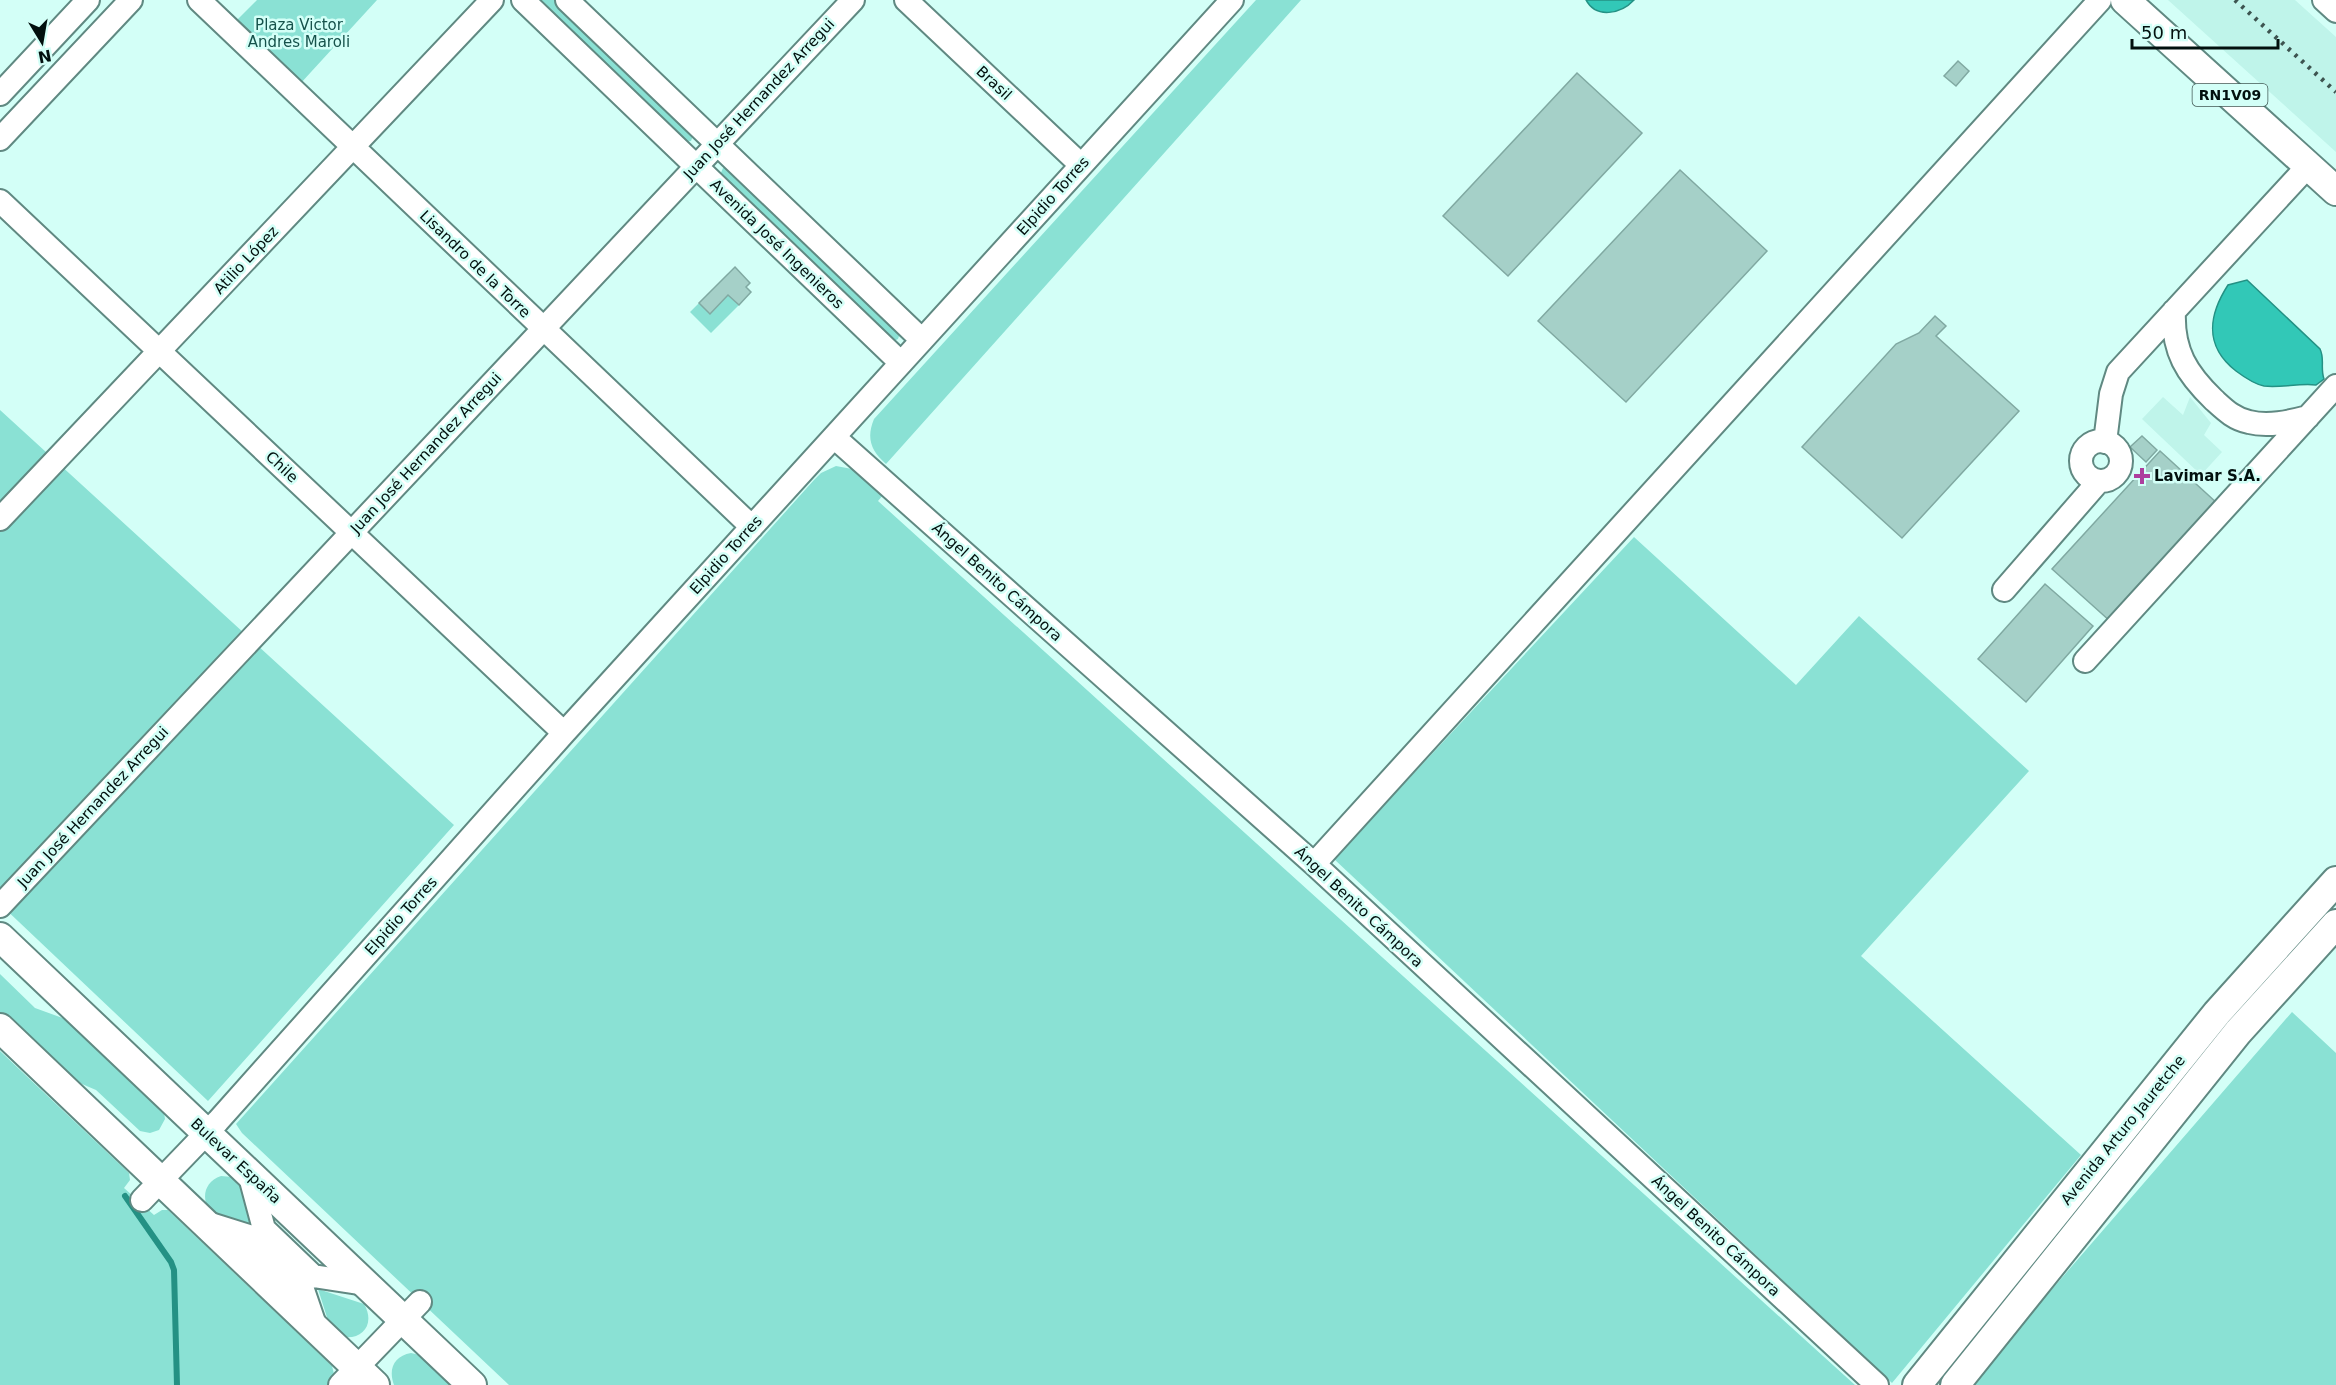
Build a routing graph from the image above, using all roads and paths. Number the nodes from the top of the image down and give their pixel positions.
1 (88, 0) edge
2 (131, 0) edge
3 (199, 0) edge
4 (492, 0) edge
5 (524, 0) edge
6 (567, 0) edge
7 (853, 0) edge
8 (906, 0) edge
9 (1232, 0) edge
10 (2100, 0) edge
11 (2124, 0) edge
12 (2324, 0) edge
13 (2336, 11) edge
14 (0, 94) edge
15 (0, 139) edge
16 (717, 144) junction
17 (353, 147) junction
18 (1081, 165) junction
19 (696, 166) junction
20 (2308, 166) junction
21 (2336, 191) edge
22 (0, 201) edge
23 (2174, 311) junction
24 (543, 328) junction
25 (922, 340) junction
26 (159, 351) junction
27 (901, 363) junction
28 (2336, 386) edge
29 (2308, 417) junction
30 (834, 437) junction
31 (2105, 442) junction
32 (2098, 481) junction
33 (0, 519) edge
34 (752, 527) junction
35 (351, 532) junction
36 (2004, 590) dead end
37 (2085, 661) dead end
38 (564, 733) junction
39 (1314, 864) junction
40 (2336, 881) edge
41 (0, 906) edge
42 (2336, 924) edge
43 (0, 937) edge
44 (0, 1028) edge
45 (215, 1124) junction
46 (152, 1190) junction
47 (411, 1311) junction
48 (357, 1379) edge
49 (472, 1385) edge
50 (1877, 1385) edge
51 (1917, 1385) edge
52 (1955, 1385) edge

1 - 14 street
2 - 15 street
3 - 17 street, Lisandro de la Torre
4 - 17 street, Atilio López
5 - 19 street, Avenida José Ingenieros
6 - 16 street, Avenida José Ingenieros
7 - 16 street, Juan José Hernandez Arregui
8 - 18 street, Brasil
9 - 18 street, Elpidio Torres
10 - 39 street
11 - 20 main road, RN1V09
12 - 13 street
16 - 19 street, Juan José Hernandez Arregui
16 - 25 street, Avenida José Ingenieros
17 - 24 street, Lisandro de la Torre
17 - 26 street, Atilio López
18 - 25 street, Elpidio Torres
19 - 24 street, Juan José Hernandez Arregui
19 - 27 street, Avenida José Ingenieros
20 - 21 main road, RN1V09
20 - 23 street
22 - 26 street, Chile
23 - 29 street
23 - 31 street
24 - 34 street, Lisandro de la Torre
24 - 35 street, Juan José Hernandez Arregui
25 - 27 street, Elpidio Torres
26 - 33 street, Atilio López
26 - 35 street, Chile
27 - 30 street, Elpidio Torres
28 - 29 street
29 - 37 street
30 - 34 street, Elpidio Torres
30 - 39 street, Ángel Benito Cámpora
31 - 32 street
31 - 32 street
32 - 36 street
34 - 38 street, Elpidio Torres
35 - 38 street, Chile
35 - 41 street, Juan José Hernandez Arregui
38 - 45 street, Elpidio Torres
39 - 50 street, Ángel Benito Cámpora
40 - 51 main road, Avenida Arturo Jauretche
42 - 52 main road, Avenida Arturo Jauretche
43 - 45 main road, Bulevar España
44 - 46 main road
45 - 46 street, Elpidio Torres
45 - 47 main road, Bulevar España
46 - 48 main road
47 - 48 street
47 - 49 main road, Bulevar España

